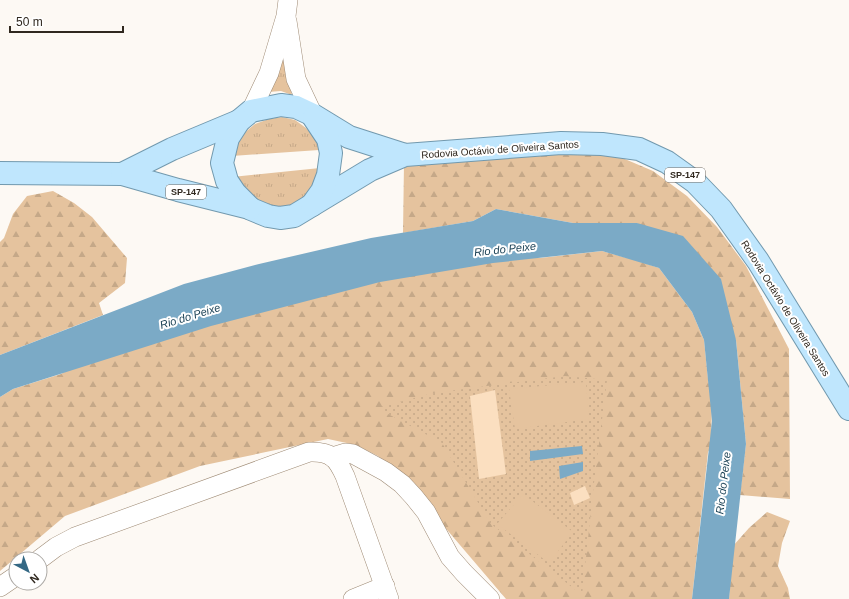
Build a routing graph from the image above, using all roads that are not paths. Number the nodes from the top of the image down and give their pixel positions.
1 (287, 8) edge
2 (313, 115) junction
3 (245, 116) junction
4 (405, 155) junction
5 (0, 173) edge
6 (122, 174) junction
7 (312, 206) junction
8 (251, 209) junction
9 (849, 409) edge
10 (332, 457) junction
11 (48, 554) edge
12 (387, 593) edge
13 (353, 599) edge
14 (490, 599) edge

1 - 2 street
1 - 3 street
2 - 3 main road
2 - 4 main road, Rodovia Octávio de Oliveira Santos / SP-147
2 - 7 main road
3 - 6 main road, SP-147
3 - 8 main road
4 - 7 main road, Rodovia Octávio de Oliveira Santos / SP-147
4 - 9 main road, Rodovia Octávio de Oliveira Santos / SP-147
5 - 6 main road, SP-147
6 - 8 main road, SP-147
7 - 8 main road
10 - 11 street
10 - 12 street
10 - 14 street
12 - 13 street

